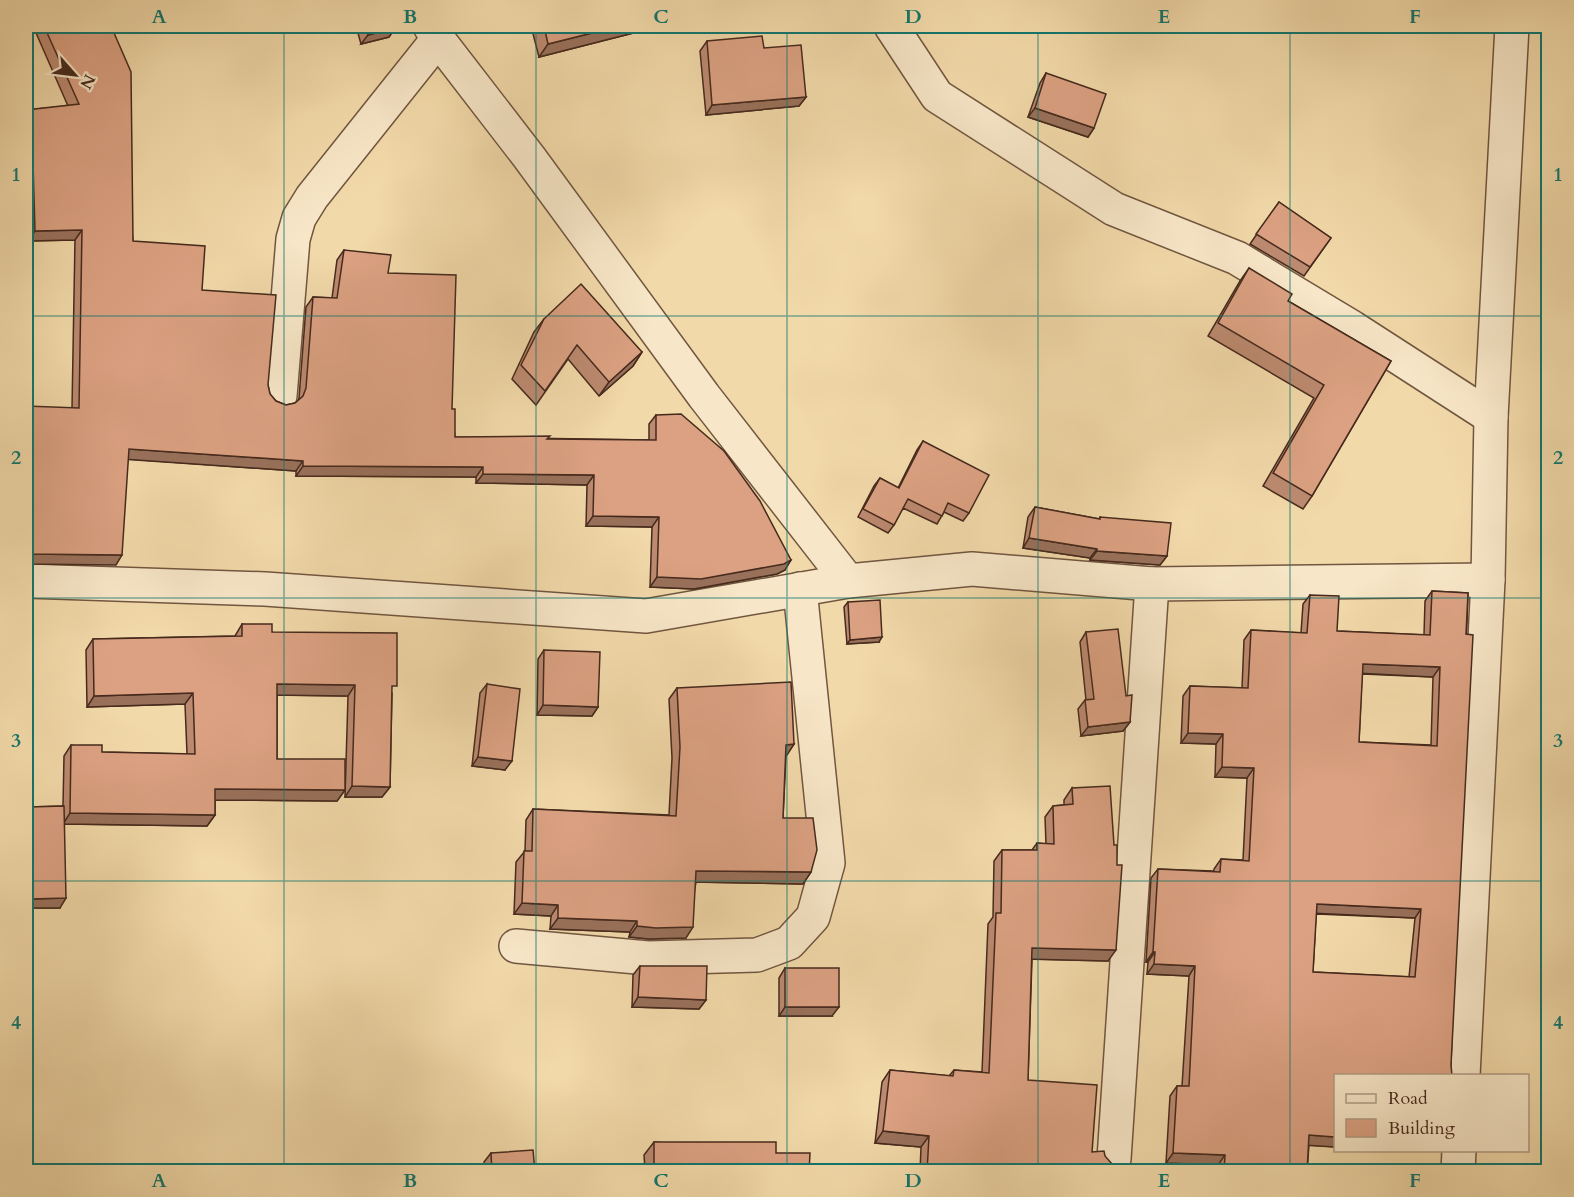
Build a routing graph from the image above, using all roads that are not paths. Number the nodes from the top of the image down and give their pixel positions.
1 (891, 26) edge
2 (1512, 26) edge
3 (434, 32) edge
4 (280, 396) dead end
5 (1491, 417) junction
6 (1488, 580) junction
7 (26, 581) edge
8 (848, 581) junction
9 (1152, 584) junction
10 (800, 589) junction
11 (516, 946) dead end
12 (1463, 1074) edge
13 (1459, 1152) edge
14 (1114, 1159) dead end
15 (1458, 1172) edge

1 - 5 street
2 - 5 street
3 - 4 street
3 - 8 street
5 - 6 street
6 - 9 street
6 - 12 street
7 - 10 street
8 - 9 street
8 - 10 street
9 - 14 street
10 - 11 street
13 - 15 street

